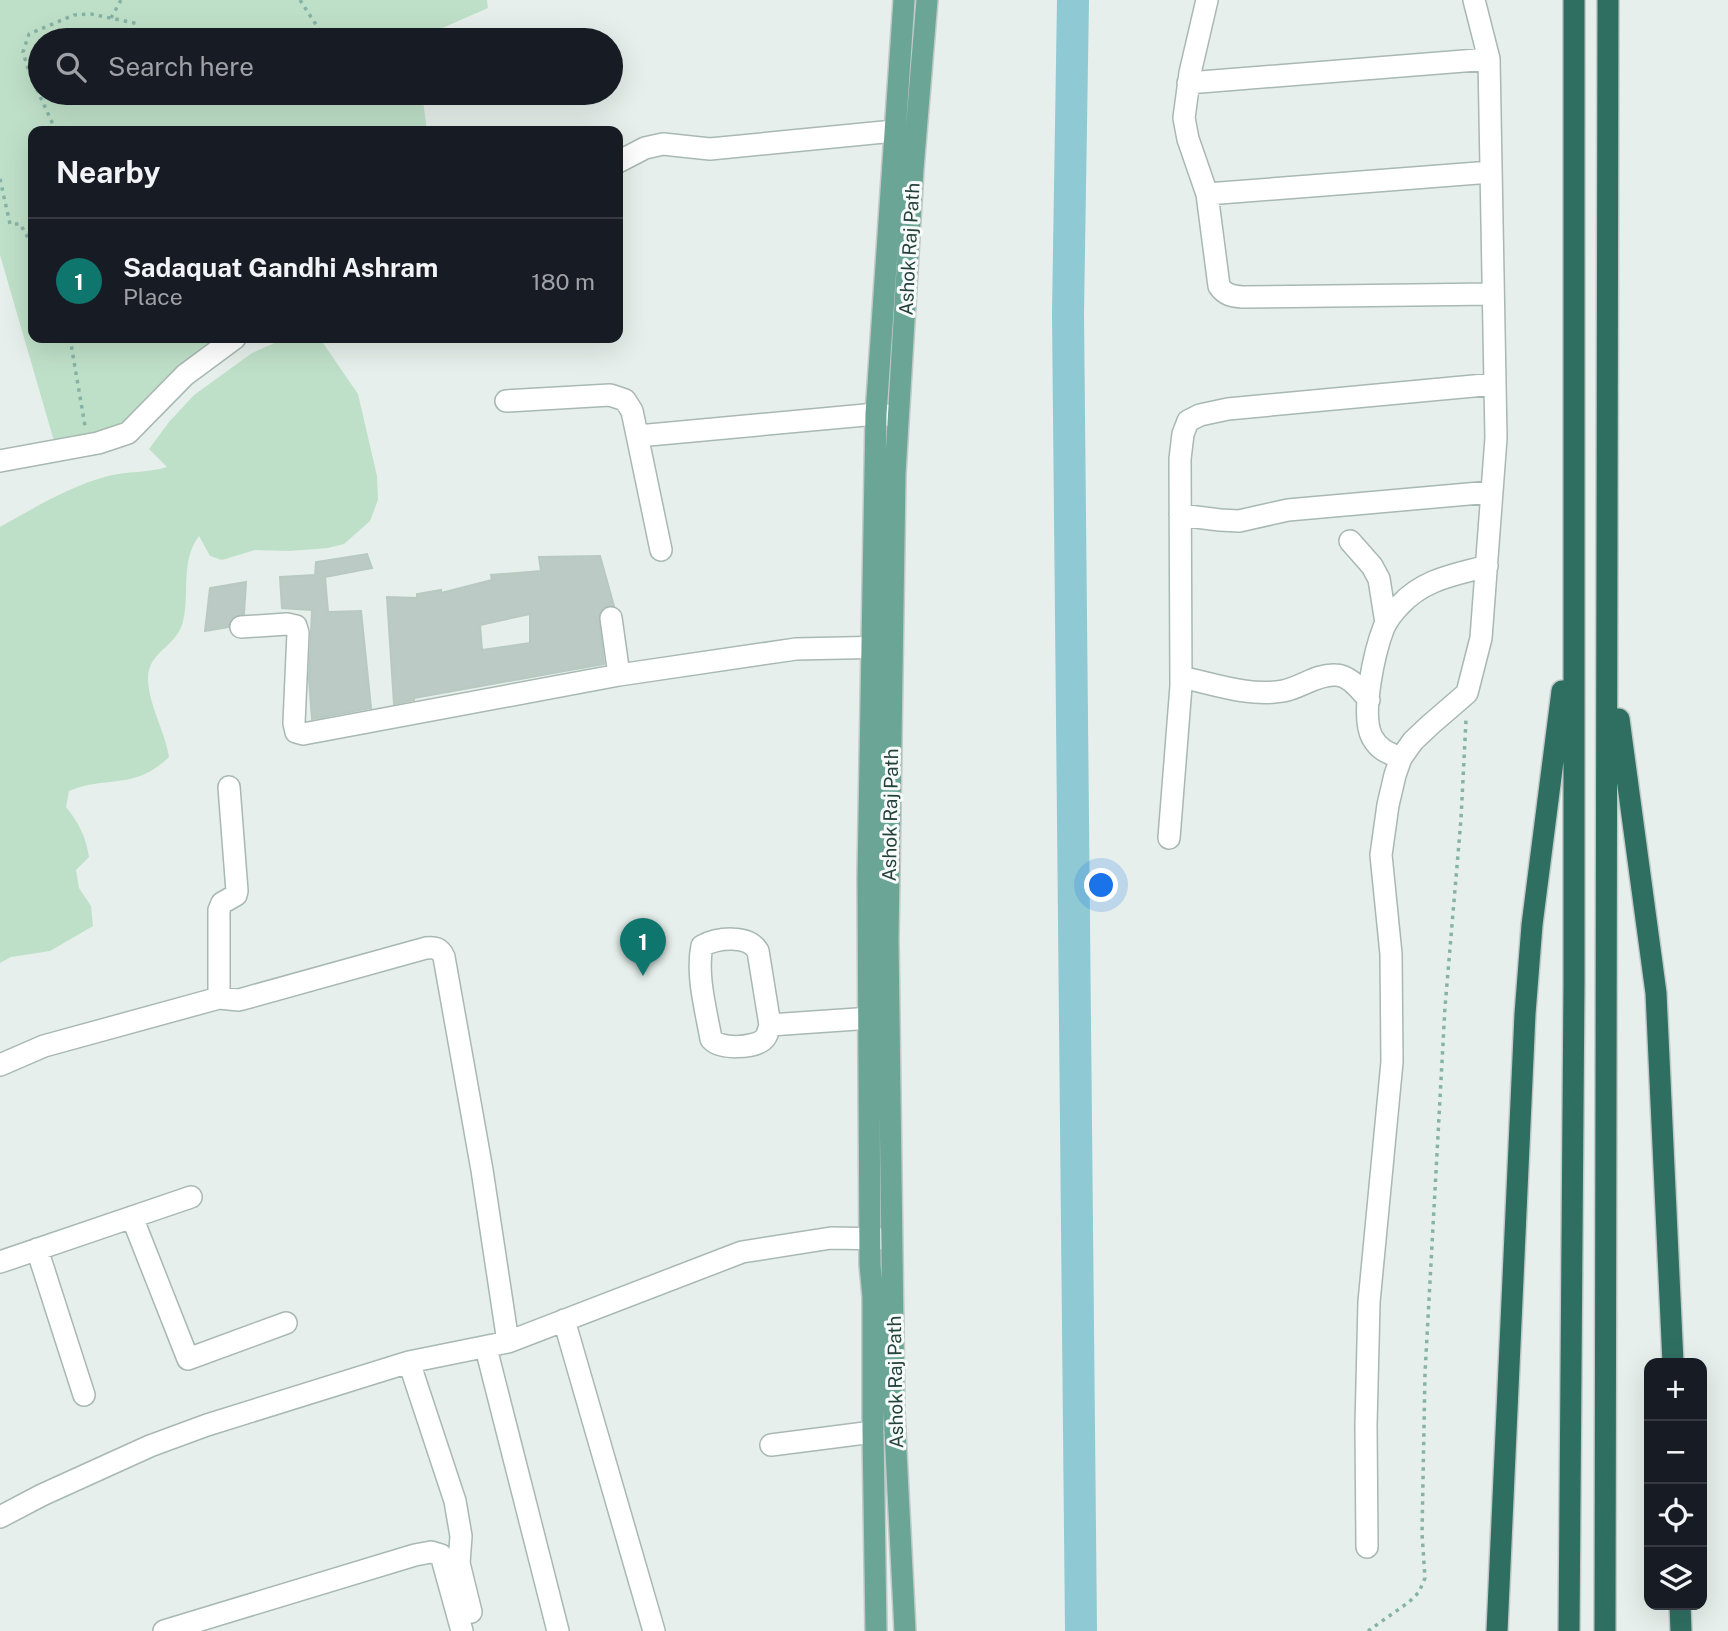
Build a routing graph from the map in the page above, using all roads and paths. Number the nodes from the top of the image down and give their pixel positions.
1 (121, 0) edge
2 (300, 0) edge
3 (904, 0) edge
4 (927, 0) edge
5 (1208, 0) edge
6 (1474, 0) edge
7 (1574, 0) edge
8 (1608, 0) edge
9 (111, 19) junction
10 (139, 24) dead end
11 (44, 28) edge
12 (318, 28) edge
13 (28, 37) edge
14 (1489, 59) junction
15 (28, 69) edge
16 (1188, 83) junction
17 (44, 105) edge
18 (54, 126) edge
19 (894, 131) junction
20 (623, 159) edge
21 (1491, 172) junction
22 (0, 179) edge
23 (1207, 194) junction
24 (28, 238) edge
25 (1493, 294) junction
26 (71, 343) edge
27 (228, 343) edge
28 (1495, 384) junction
29 (506, 401) dead end
30 (876, 414) junction
31 (899, 417) junction
32 (638, 436) junction
33 (89, 445) junction
34 (0, 461) edge
35 (1491, 492) junction
36 (1180, 515) junction
37 (1350, 541) dead end
38 (660, 550) dead end
39 (1487, 566) junction
40 (1573, 601) junction
41 (611, 618) dead end
42 (1386, 623) junction
43 (241, 627) dead end
44 (1608, 640) junction
45 (882, 647) junction
46 (619, 675) junction
47 (1181, 677) junction
48 (1467, 694) junction
49 (1369, 700) junction
50 (1401, 758) junction
51 (229, 787) dead end
52 (1169, 838) dead end
53 (219, 998) junction
54 (879, 1017) junction
55 (770, 1025) junction
56 (0, 1065) edge
57 (191, 1197) dead end
58 (132, 1217) junction
59 (881, 1239) junction
60 (37, 1249) junction
61 (0, 1262) edge
62 (564, 1321) junction
63 (286, 1323) dead end
64 (508, 1342) junction
65 (486, 1348) junction
66 (1673, 1358) edge
67 (409, 1362) junction
68 (84, 1395) dead end
69 (873, 1432) junction
70 (771, 1445) dead end
71 (0, 1517) edge
72 (1367, 1546) dead end
73 (1681, 1610) edge
74 (164, 1631) edge
75 (462, 1631) edge
76 (476, 1631) edge
77 (558, 1631) edge
78 (654, 1631) edge
79 (876, 1631) edge
80 (905, 1631) edge
81 (1368, 1631) edge
82 (1497, 1631) edge
83 (1569, 1631) edge
84 (1605, 1631) edge
85 (1681, 1631) edge

1 - 9 path
2 - 12 path
3 - 19 main road, Ashok Raj Path
4 - 31 main road, Ashok Raj Path
5 - 16 street
6 - 14 street
7 - 40 highway
8 - 44 highway
9 - 10 path
9 - 11 path
13 - 15 path
14 - 16 street
14 - 21 street
16 - 23 street
17 - 18 path
19 - 20 street
19 - 30 main road, Ashok Raj Path
21 - 23 street
21 - 25 street
22 - 24 path
23 - 25 street
25 - 28 street
26 - 33 path
27 - 33 street
28 - 35 street
28 - 36 street
29 - 32 street
30 - 31 street
30 - 32 street
30 - 45 main road, Ashok Raj Path
31 - 45 main road, Ashok Raj Path
32 - 38 street
33 - 34 street
35 - 36 street
35 - 39 street
36 - 47 street
37 - 42 street
39 - 42 street
39 - 48 street
40 - 82 highway
40 - 83 highway
41 - 46 street
42 - 49 street
43 - 46 street
44 - 66 highway
44 - 84 highway
45 - 46 street
45 - 54 main road, Ashok Raj Path
47 - 49 street
47 - 52 street
48 - 50 street
48 - 81 path
49 - 50 street
50 - 72 street
51 - 53 street
53 - 56 street
53 - 64 street
54 - 55 street
54 - 59 main road, Ashok Raj Path
55 - 55 street
57 - 58 street
58 - 60 street
58 - 63 street
59 - 62 street
59 - 69 main road, Ashok Raj Path
59 - 80 main road, Ashok Raj Path
60 - 61 street
60 - 68 street
62 - 64 street
62 - 78 street
64 - 65 street
65 - 67 street
65 - 77 street
67 - 71 street
67 - 76 street
69 - 70 street
69 - 79 main road, Ashok Raj Path
73 - 85 highway
74 - 75 street

